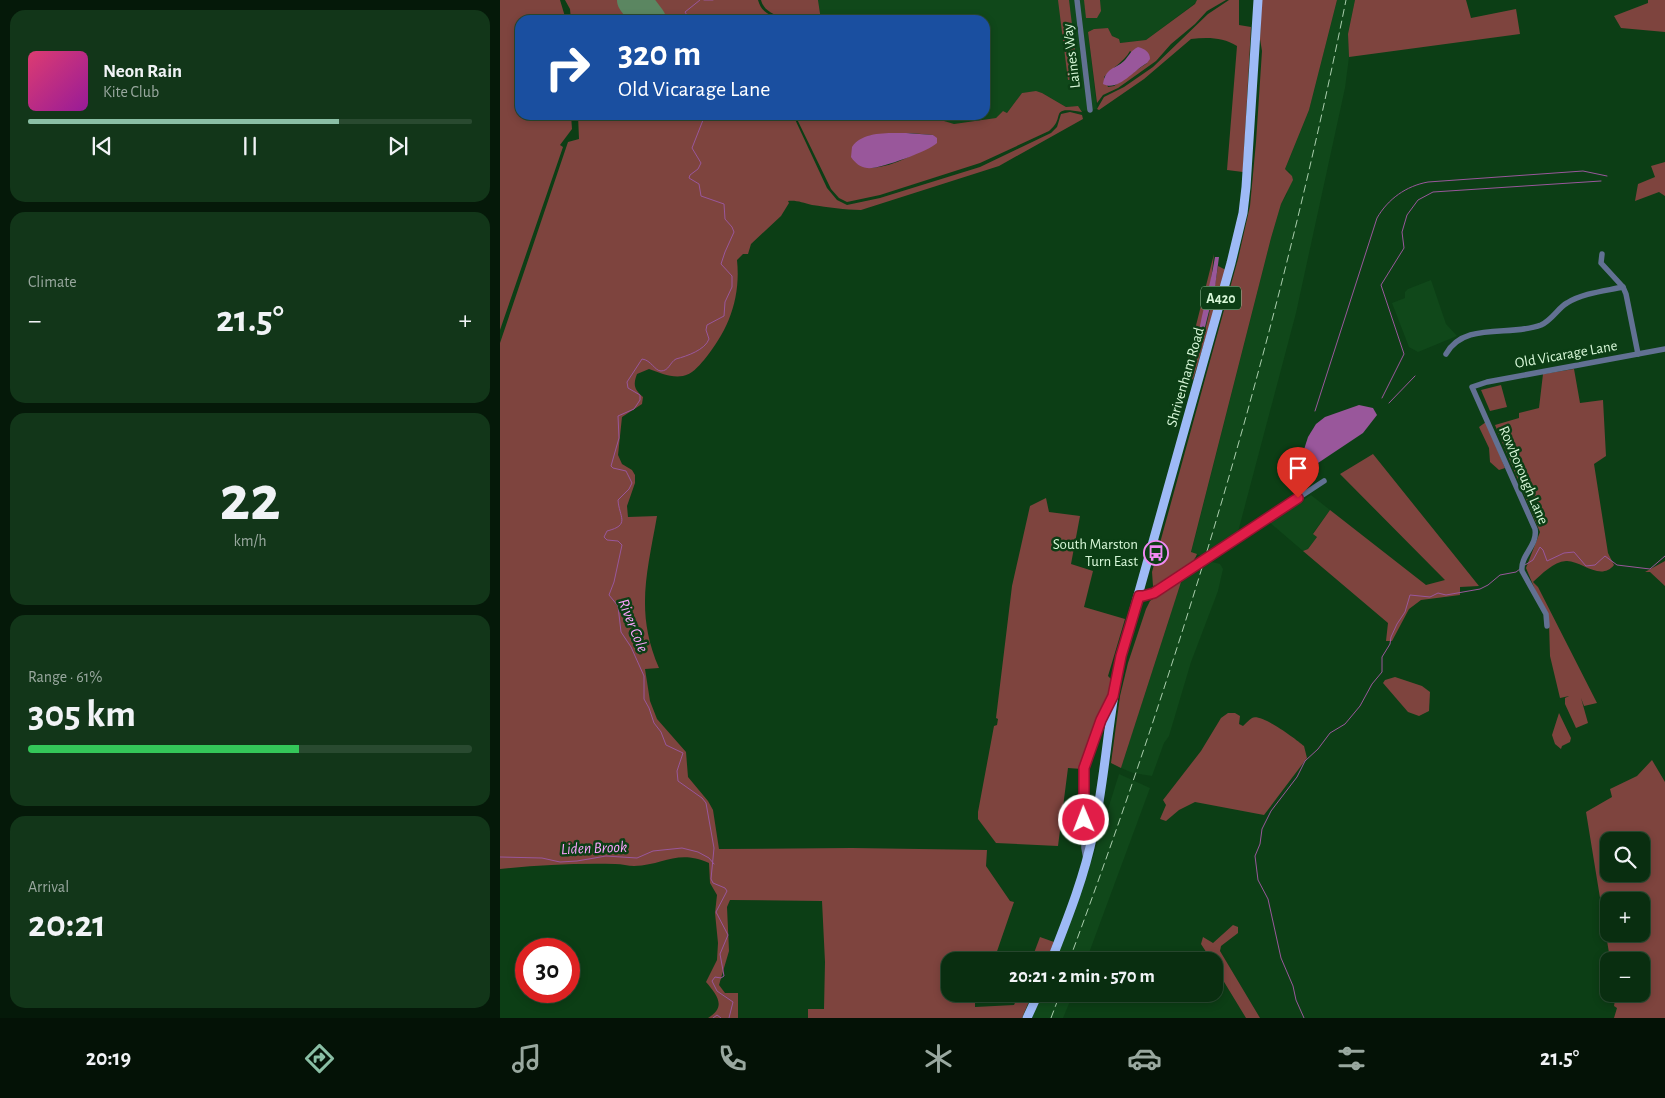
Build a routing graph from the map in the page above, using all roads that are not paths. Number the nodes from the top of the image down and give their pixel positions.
1 (1077, 0) edge
2 (1258, 0) edge
3 (1090, 110) dead end
4 (1602, 254) dead end
5 (1623, 287) junction
6 (1665, 349) edge
7 (1446, 354) dead end
8 (1638, 354) junction
9 (1472, 387) joint
10 (1324, 482) dead end
11 (1139, 596) junction
12 (1547, 626) dead end
13 (1113, 696) junction
14 (1086, 862) junction
15 (1055, 952) edge
16 (1034, 1002) edge
17 (1027, 1018) edge

1 - 3 street, Laines Way
2 - 11 highway, Shrivenham Road / A420
4 - 5 street
5 - 7 street
5 - 8 street
6 - 8 street, Old Vicarage Lane
8 - 9 street, Old Vicarage Lane
9 - 12 street, Rowborough Lane
10 - 11 street
11 - 13 highway, Shrivenham Road / A420
13 - 14 highway, Shrivenham Road / A420
13 - 14 street, Shrivenham Road
14 - 15 highway, Shrivenham Road / A420
16 - 17 highway

